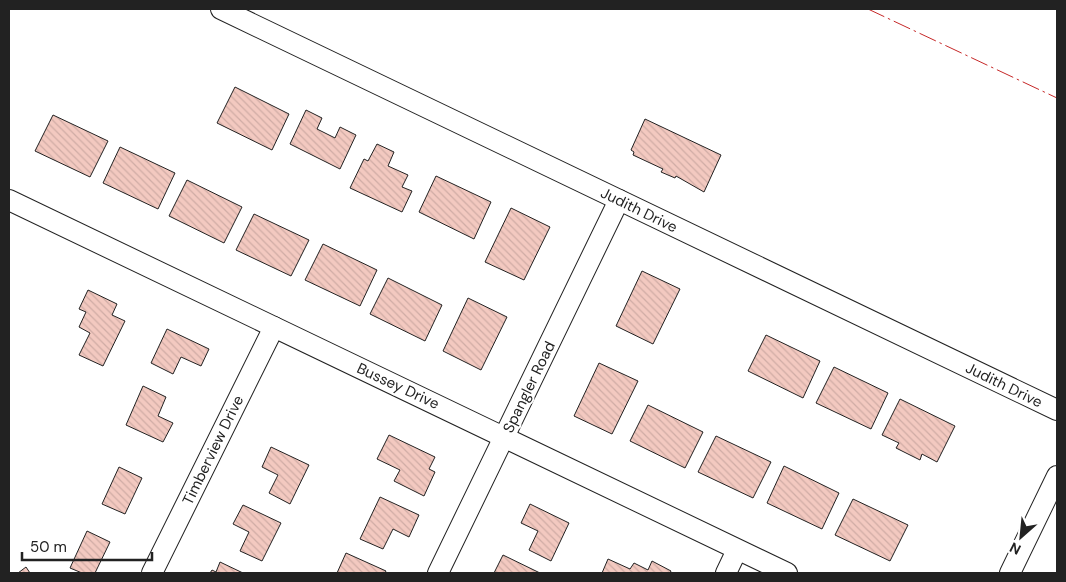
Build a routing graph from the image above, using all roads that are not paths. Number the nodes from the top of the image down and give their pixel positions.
1 (220, 9) edge
2 (9, 200) edge
3 (619, 200) junction
4 (274, 326) junction
5 (1057, 410) edge
6 (505, 437) junction
7 (1057, 476) edge
8 (737, 550) junction
9 (152, 573) edge
10 (438, 573) edge
11 (726, 573) edge
12 (787, 573) edge
13 (1010, 573) edge

1 - 3 street, Judith Drive
2 - 4 street, Bussey Drive
3 - 5 street, Judith Drive
3 - 6 street, Spangler Road
4 - 6 street, Bussey Drive
4 - 9 street, Timberview Drive
6 - 8 street, Bussey Drive
6 - 10 street, Spangler Road
7 - 13 street
8 - 11 street
8 - 12 street, Bussey Drive

